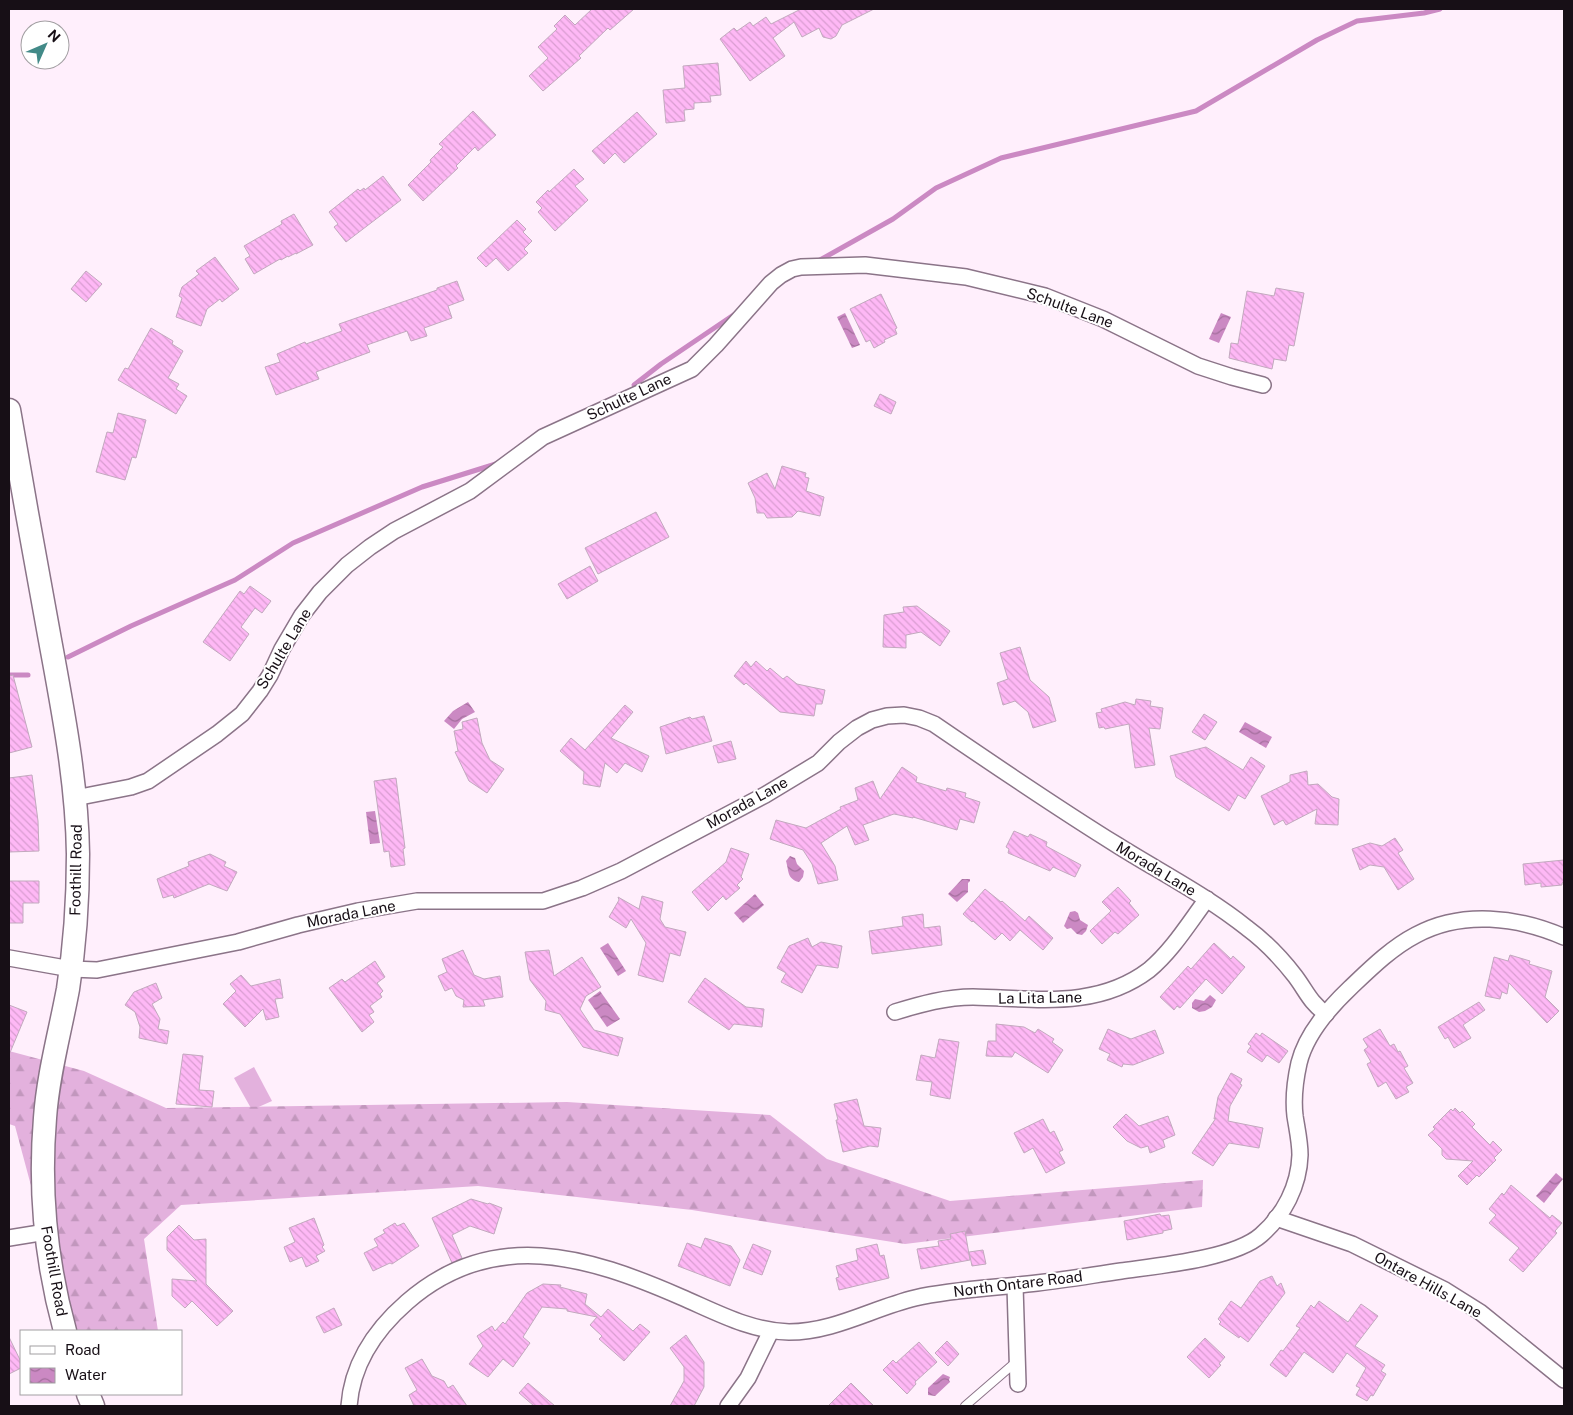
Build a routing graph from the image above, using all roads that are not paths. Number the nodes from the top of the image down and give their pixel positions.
1 (1263, 385) dead end
2 (9, 410) edge
3 (75, 798) junction
4 (1206, 899) junction
5 (1564, 937) edge
6 (9, 958) edge
7 (71, 969) junction
8 (895, 1012) dead end
9 (1326, 1014) junction
10 (1276, 1218) junction
11 (46, 1232) junction
12 (9, 1238) edge
13 (1015, 1286) junction
14 (65, 1330) edge
15 (771, 1331) junction
16 (1017, 1361) junction
17 (1564, 1380) edge
18 (1018, 1384) dead end
19 (349, 1406) edge
20 (728, 1406) edge
21 (965, 1406) edge

1 - 3 street, Schulte Lane
2 - 3 main road, Foothill Road
3 - 7 main road, Foothill Road
4 - 7 street, Morada Lane
4 - 8 street, La Lita Lane
4 - 9 street, Morada Lane
5 - 9 street, North Ontare Road
6 - 7 street, Morada Lane
7 - 11 main road, Foothill Road
9 - 10 street, North Ontare Road
10 - 13 street, North Ontare Road
10 - 17 street, Ontare Hills Lane
11 - 12 street
11 - 14 main road, Foothill Road
13 - 15 street, North Ontare Road
13 - 16 street
15 - 19 street, North Ontare Road
15 - 20 street
16 - 18 street
16 - 21 lane

